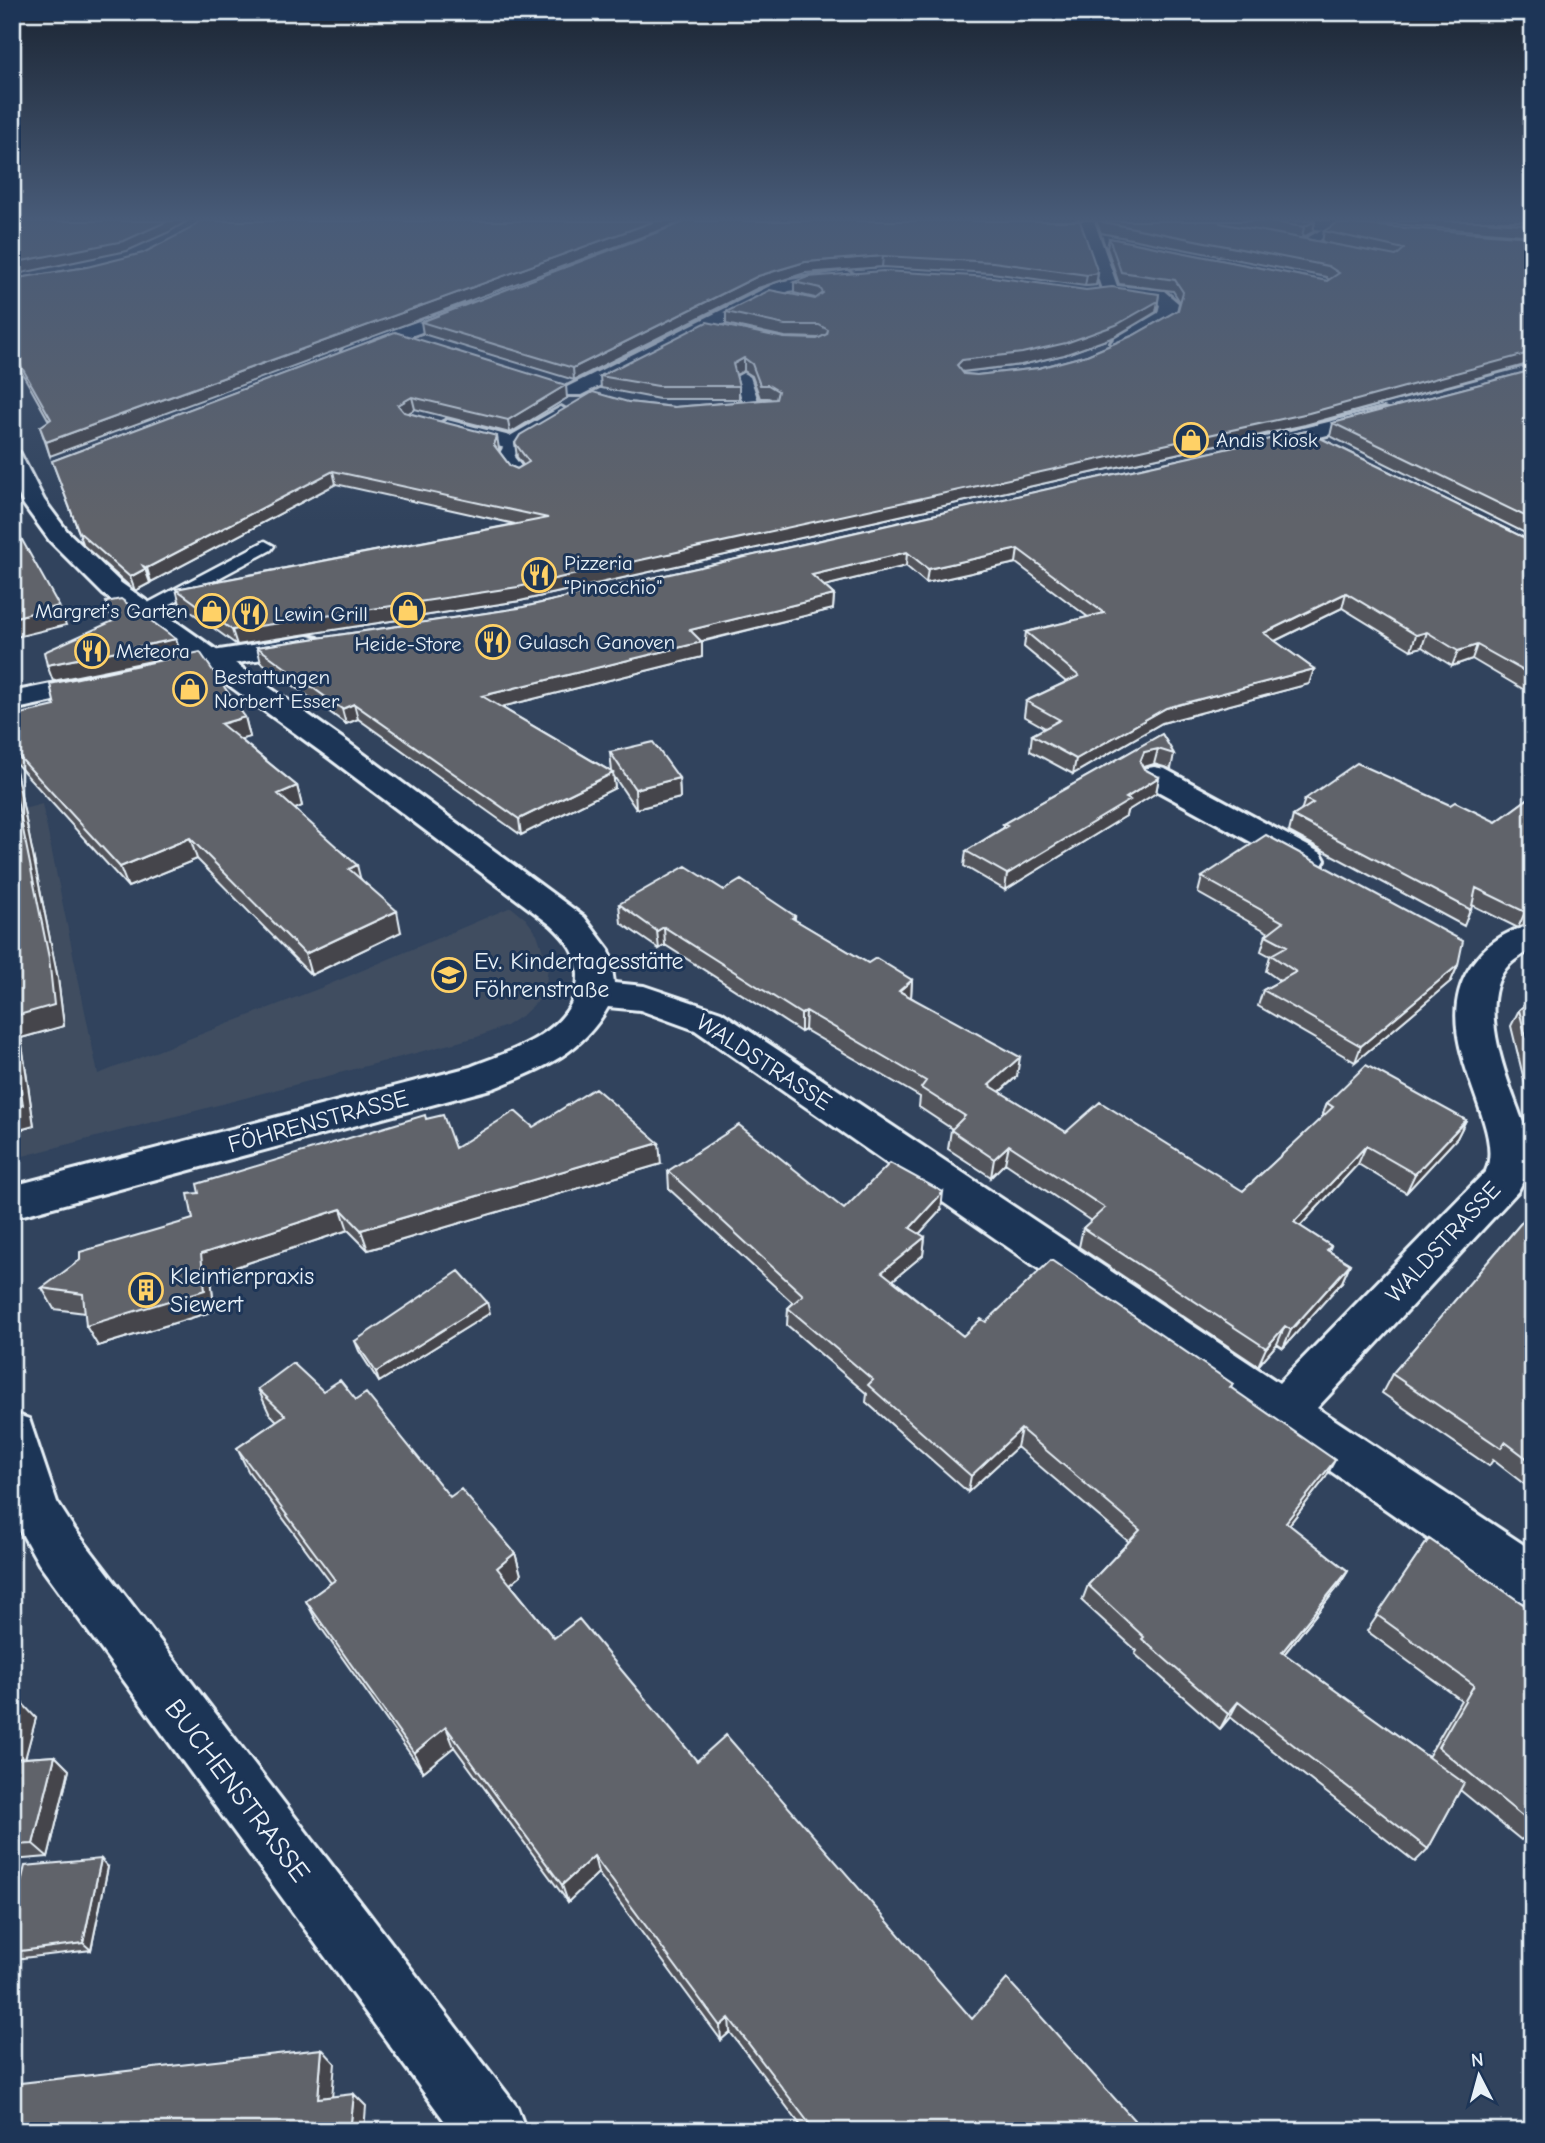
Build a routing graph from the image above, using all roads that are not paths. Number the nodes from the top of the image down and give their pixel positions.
1 (434, 321) edge
2 (714, 321) edge
3 (1160, 321) edge
4 (705, 326) junction
5 (731, 332) edge
6 (397, 335) junction
7 (429, 345) edge
8 (1098, 353) edge
9 (336, 357) edge
10 (743, 377) edge
11 (759, 407) joint
12 (725, 409) edge
13 (1401, 411) edge
14 (427, 421) edge
15 (1307, 434) junction
16 (513, 443) junction
17 (1244, 449) edge
18 (1342, 453) edge
19 (21, 471) edge
20 (520, 475) edge
21 (265, 546) dead end
22 (141, 612) junction
23 (329, 641) edge
24 (213, 659) junction
25 (12, 701) edge
26 (1154, 776) edge
27 (1338, 876) edge
28 (1533, 935) edge
29 (595, 993) junction
30 (12, 1202) edge
31 (1282, 1412) junction
32 (14, 1454) edge
33 (1533, 1581) edge
34 (493, 2131) edge

1 - 6 street
2 - 4 street
3 - 8 street
4 - 5 lane
4 - 16 street
6 - 7 street
6 - 9 street
10 - 11 lane
11 - 12 street
13 - 15 street
14 - 16 street
15 - 17 street
15 - 18 street
16 - 20 lane
19 - 22 street
21 - 22 lane
22 - 24 street
23 - 24 street
24 - 25 street
24 - 29 street
26 - 27 street
28 - 31 street, WALDSTRASSE
29 - 30 street, FÖHRENSTRASSE
29 - 31 street, WALDSTRASSE
31 - 33 street, WALDSTRASSE
32 - 34 street, BUCHENSTRASSE

